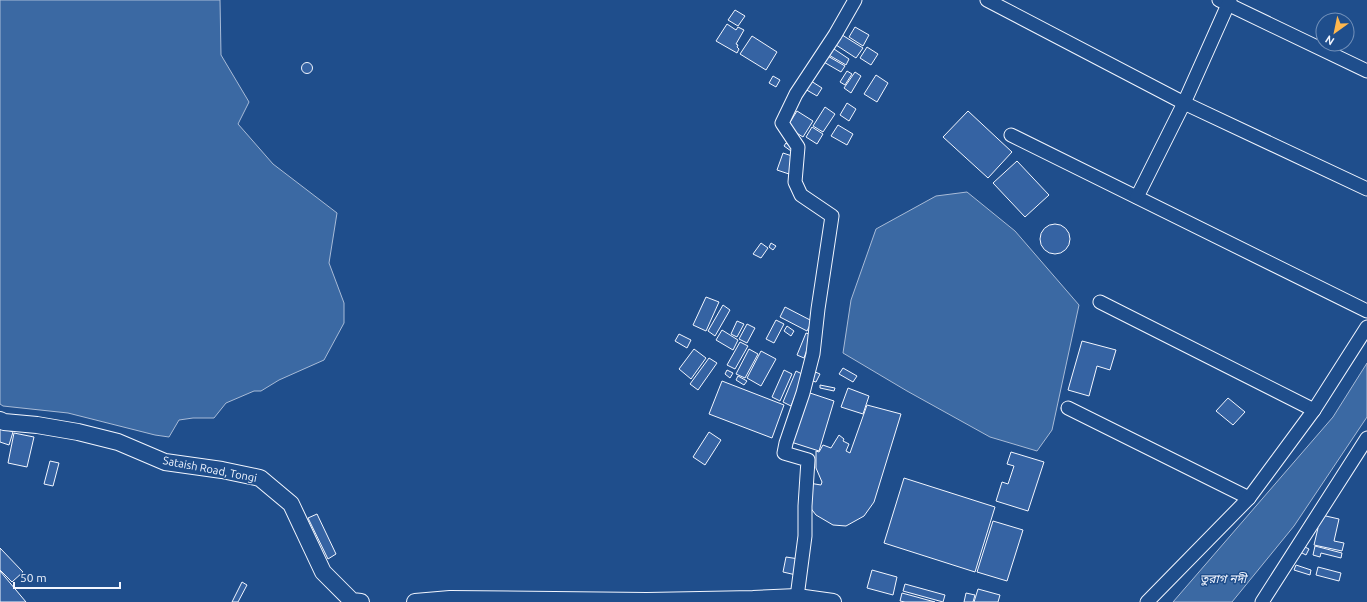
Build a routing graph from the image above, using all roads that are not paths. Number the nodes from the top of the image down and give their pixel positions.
1 (855, 0) edge
2 (987, 0) edge
3 (1226, 1) edge
4 (1367, 71) edge
5 (1184, 103) junction
6 (1011, 135) dead end
7 (1367, 189) edge
8 (1137, 197) junction
9 (1100, 302) dead end
10 (1367, 311) edge
11 (1367, 327) edge
12 (1068, 408) dead end
13 (1314, 410) junction
14 (0, 420) edge
15 (1367, 438) edge
16 (1249, 498) junction
17 (797, 597) junction
18 (361, 602) edge
19 (415, 602) edge
20 (833, 602) edge
21 (1147, 602) edge
22 (1262, 602) edge

1 - 17 street
2 - 5 street
3 - 4 street
3 - 5 street
5 - 7 street
5 - 8 street
6 - 8 street
8 - 10 street
9 - 13 street
11 - 13 street
12 - 16 street
13 - 16 street
14 - 18 street, Sataish Road, Tongi
15 - 22 street
16 - 21 street
17 - 19 street
17 - 20 street

